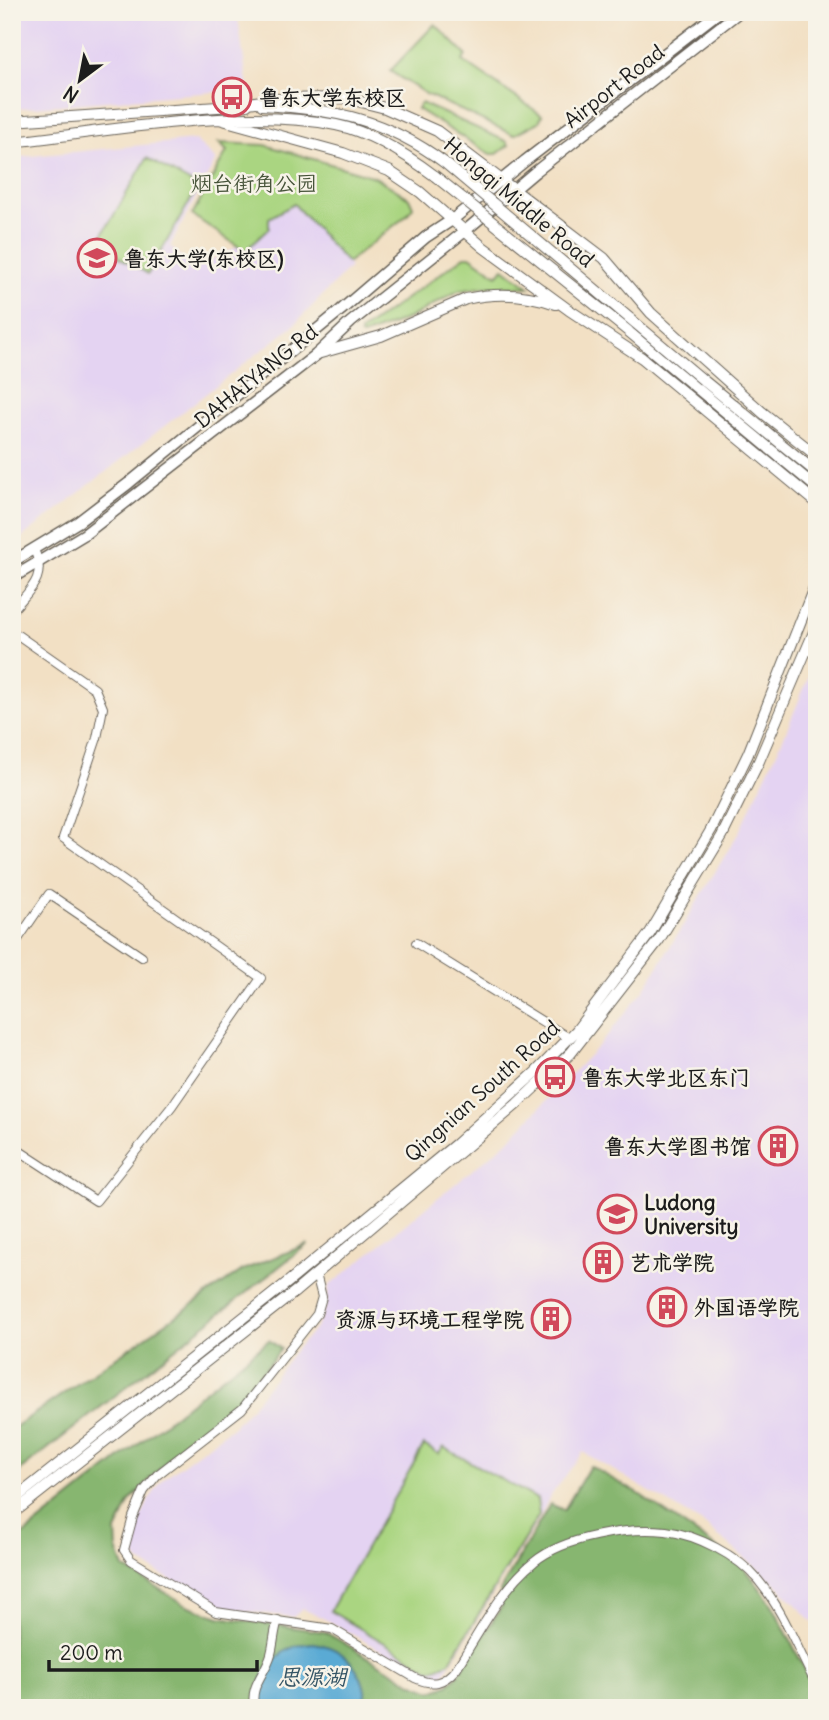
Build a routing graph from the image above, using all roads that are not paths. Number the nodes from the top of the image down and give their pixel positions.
1 (719, 12) edge
2 (738, 12) edge
3 (242, 104) junction
4 (219, 120) junction
5 (12, 121) edge
6 (12, 142) edge
7 (502, 179) junction
8 (513, 189) junction
9 (452, 220) junction
10 (465, 231) junction
11 (569, 310) junction
12 (317, 355) junction
13 (694, 390) junction
14 (817, 456) edge
15 (817, 473) edge
16 (817, 488) edge
17 (817, 503) edge
18 (34, 550) junction
19 (12, 562) edge
20 (40, 563) junction
21 (12, 578) edge
22 (817, 580) edge
23 (12, 611) edge
24 (817, 625) edge
25 (12, 631) edge
26 (416, 943) dead end
27 (12, 947) edge
28 (142, 957) dead end
29 (569, 1038) junction
30 (12, 1146) edge
31 (316, 1275) junction
32 (12, 1501) edge
33 (12, 1514) edge
34 (278, 1620) junction
35 (817, 1686) edge
36 (255, 1708) edge

1 - 7 highway, Airport Road
2 - 8 highway, Airport Road
3 - 5 main road, Hongqi Middle Road
3 - 7 main road
3 - 13 main road, Hongqi Middle Road, bridge
4 - 6 main road, Hongqi Middle Road
4 - 9 main road
4 - 13 main road, Hongqi Middle Road, bridge
7 - 8 main road
7 - 9 highway
8 - 10 highway, DAHAIYANG Rd
8 - 14 main road
9 - 10 main road
9 - 18 highway, DAHAIYANG Rd
10 - 11 main road
10 - 12 highway, DAHAIYANG Rd
11 - 12 main road
11 - 13 main road
12 - 20 highway, DAHAIYANG Rd
13 - 15 main road, Hongqi Middle Road
13 - 16 main road, Hongqi Middle Road
13 - 17 main road
18 - 19 highway, DAHAIYANG Rd
18 - 20 street
20 - 21 highway, DAHAIYANG Rd
20 - 23 street
22 - 29 main road, Qingnian South Road
24 - 31 main road, Qingnian South Road
25 - 30 street
26 - 29 street
27 - 28 street
29 - 32 main road, Qingnian South Road
31 - 33 main road, Qingnian South Road
31 - 34 street
34 - 35 street
34 - 36 street

